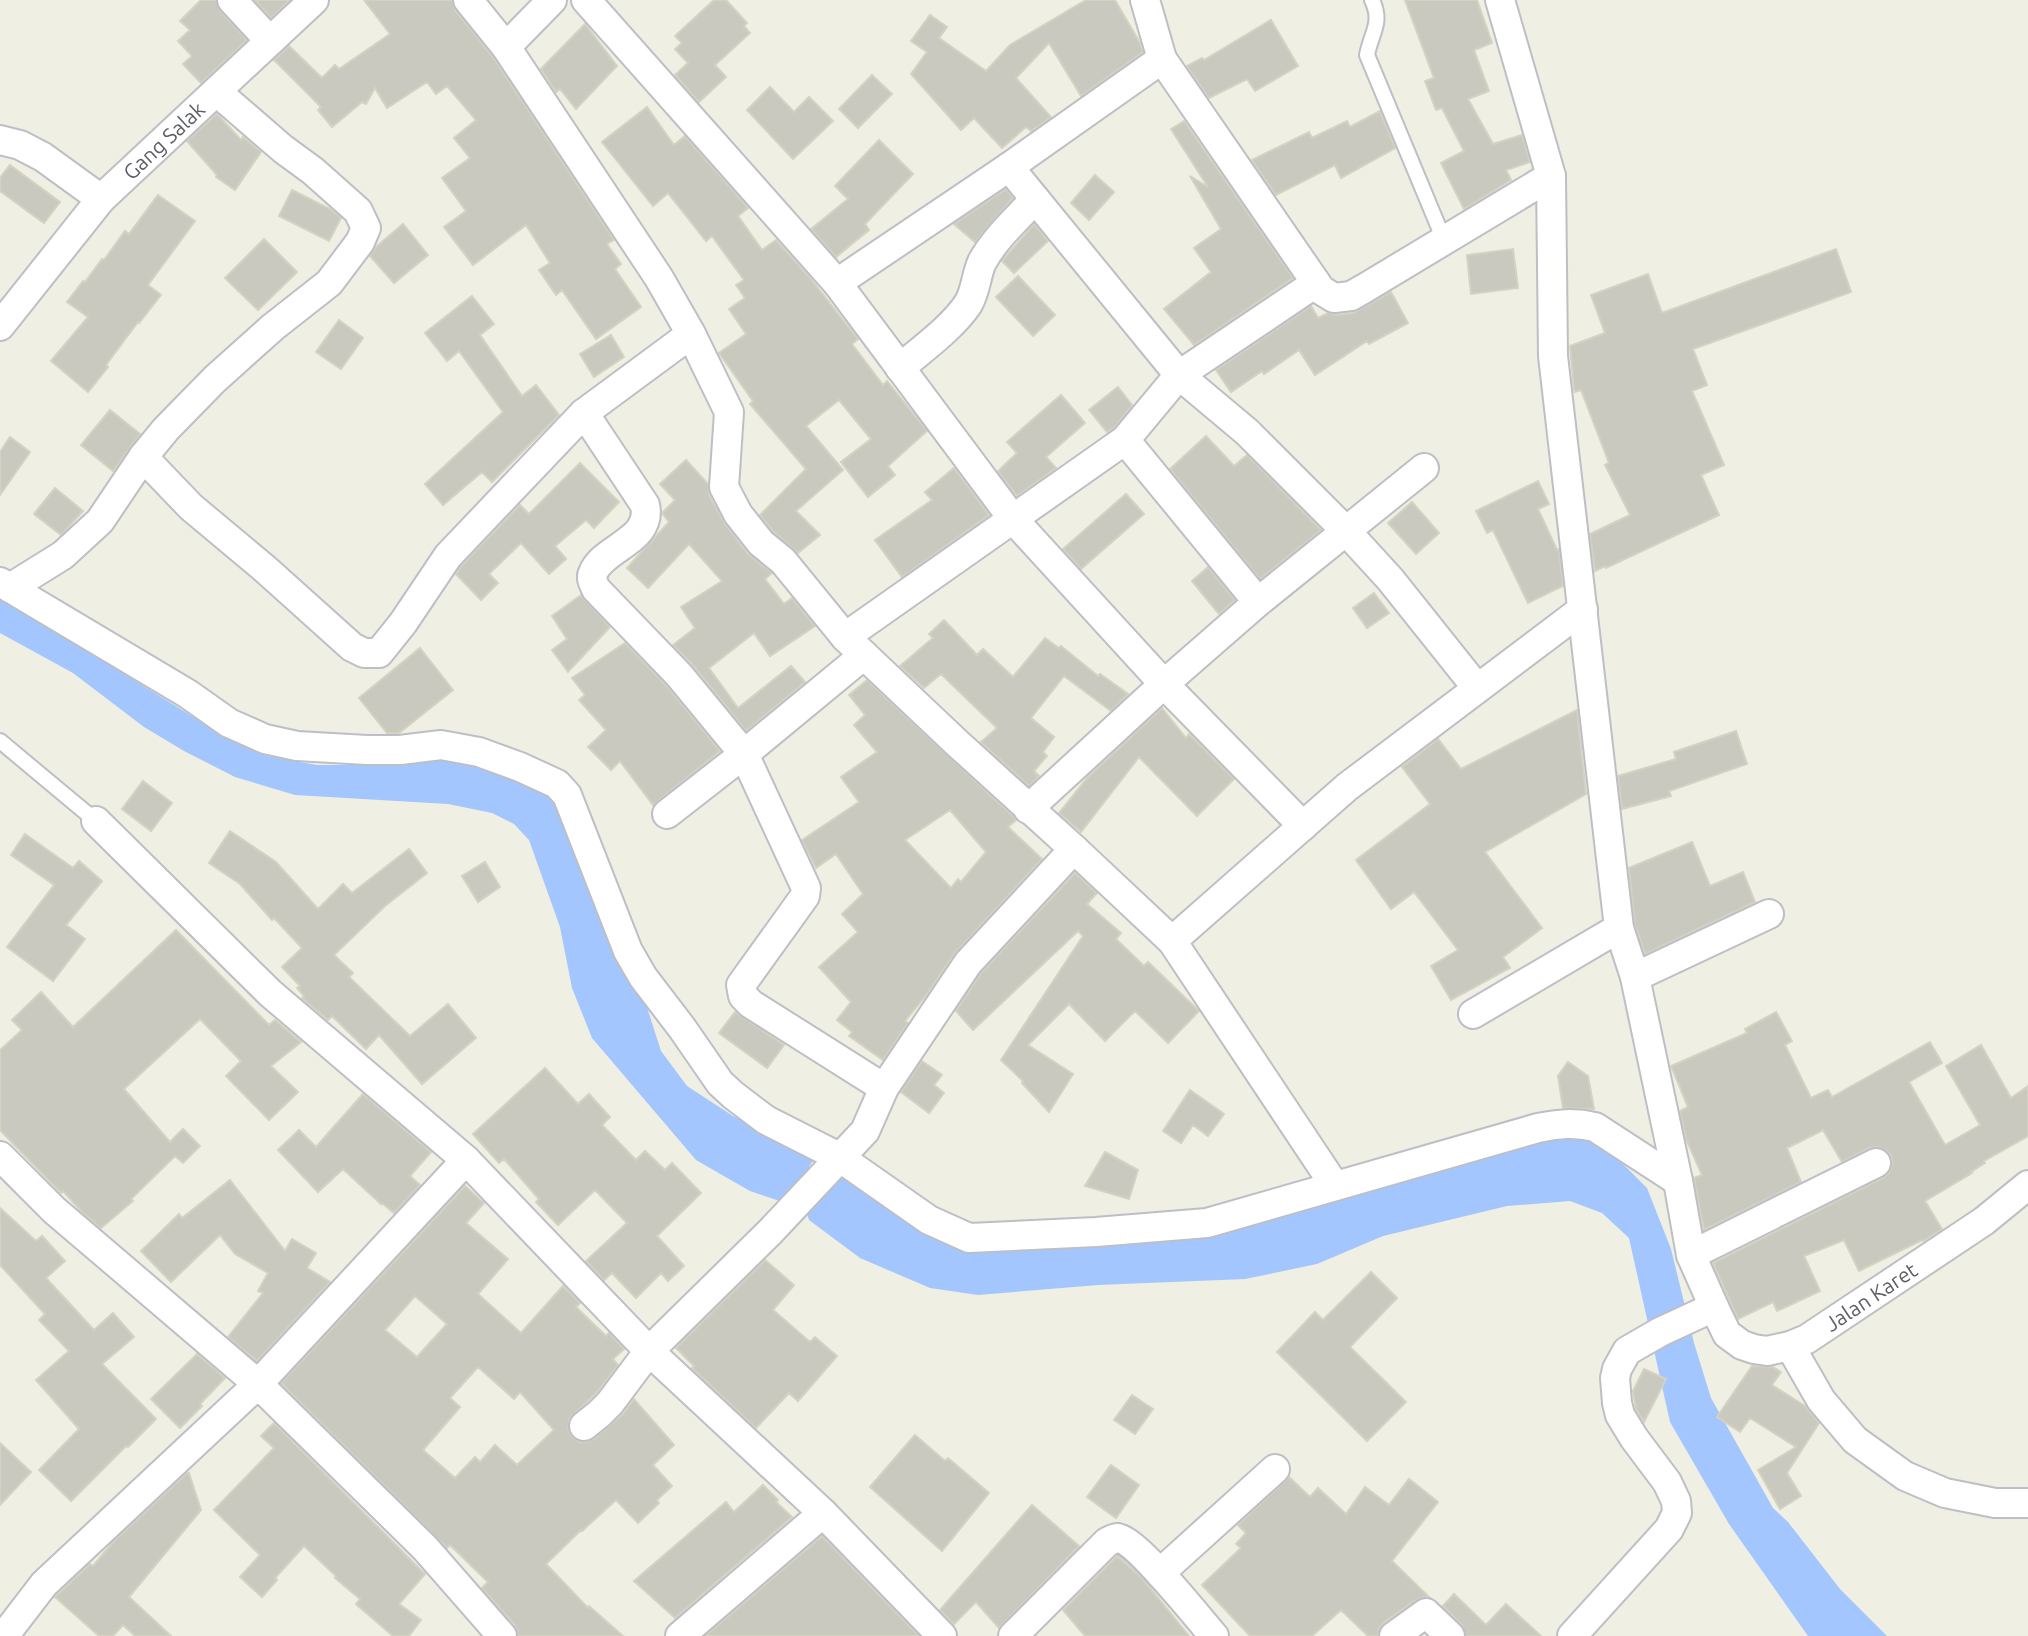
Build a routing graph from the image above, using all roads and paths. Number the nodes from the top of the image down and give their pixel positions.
1 (232, 0) edge
2 (314, 0) edge
3 (468, 0) edge
4 (552, 0) edge
5 (586, 0) edge
6 (1145, 0) edge
7 (1372, 0) edge
8 (1500, 0) edge
9 (270, 41) junction
10 (506, 47) junction
11 (1162, 59) junction
12 (217, 92) junction
13 (0, 140) edge
14 (1009, 167) junction
15 (1550, 176) junction
16 (102, 199) junction
17 (1035, 199) junction
18 (1444, 240) junction
19 (837, 283) junction
20 (1317, 283) junction
21 (0, 326) edge
22 (691, 334) junction
23 (900, 368) junction
24 (1179, 375) junction
25 (584, 413) junction
26 (1125, 440) junction
27 (143, 457) junction
28 (1424, 468) dead end
29 (1013, 519) junction
30 (1346, 531) junction
31 (5, 585) edge
32 (1258, 602) junction
33 (1583, 609) junction
34 (854, 646) junction
35 (1164, 684) junction
36 (1477, 688) junction
37 (0, 741) edge
38 (744, 754) junction
39 (1028, 809) junction
40 (667, 814) dead end
41 (96, 821) joint
42 (1303, 826) junction
43 (1074, 849) junction
44 (1769, 914) dead end
45 (1619, 928) junction
46 (1172, 941) junction
47 (1635, 977) junction
48 (1474, 1014) dead end
49 (884, 1088) junction
50 (0, 1156) edge
51 (466, 1160) junction
52 (1875, 1163) dead end
53 (834, 1164) junction
54 (1678, 1181) junction
55 (2028, 1185) edge
56 (1335, 1186) junction
57 (1691, 1255) junction
58 (1714, 1307) junction
59 (1790, 1346) junction
60 (649, 1351) junction
61 (258, 1384) junction
62 (584, 1426) dead end
63 (1275, 1469) dead end
64 (2028, 1503) edge
65 (823, 1513) junction
66 (1160, 1573) junction
67 (5, 1636) edge
68 (502, 1636) edge
69 (680, 1636) edge
70 (942, 1636) edge
71 (1013, 1636) edge
72 (1214, 1636) edge
73 (1394, 1636) edge
74 (1450, 1636) edge
75 (1572, 1636) edge

1 - 9 street
2 - 9 street, Gang Salak
3 - 10 street
4 - 10 street
5 - 19 street
6 - 11 street
7 - 18 lane
8 - 15 street, Jalan Karet
9 - 12 street, Gang Salak
10 - 22 street
11 - 14 street
11 - 20 street
12 - 16 street, Gang Salak
12 - 27 street
13 - 16 street
14 - 17 street
14 - 19 street
15 - 18 street
15 - 33 street, Jalan Karet
16 - 21 street, Gang Salak
17 - 23 street
17 - 24 street
18 - 20 street
19 - 23 street
20 - 24 street
22 - 25 street
22 - 34 street
23 - 29 street
24 - 26 street
24 - 30 street
25 - 27 street
25 - 38 street
26 - 29 street
26 - 32 street
27 - 31 street
28 - 30 street
29 - 34 street
29 - 35 street
30 - 32 street
30 - 36 street
31 - 53 street
32 - 35 street
33 - 36 street
33 - 45 street, Jalan Karet
34 - 38 street
34 - 39 street
35 - 39 street
35 - 42 street
36 - 42 street
37 - 41 lane
38 - 40 street
38 - 49 street
39 - 43 street
41 - 51 street
42 - 46 street
43 - 46 street
43 - 49 street
44 - 47 street
45 - 47 street, Jalan Karet
45 - 48 street
46 - 56 street
47 - 54 street, Jalan Karet
49 - 53 street
50 - 61 street
51 - 60 street
51 - 61 street
52 - 57 street
53 - 56 street
53 - 60 street
54 - 56 street
54 - 57 street, Jalan Karet
55 - 59 street, Jalan Karet
57 - 58 street, Jalan Karet
58 - 59 street, Jalan Karet
58 - 75 street
59 - 64 street
60 - 62 street
60 - 65 street
61 - 67 street
61 - 68 street
63 - 66 street
65 - 69 street
65 - 70 street
66 - 71 street
66 - 72 street
73 - 74 street

